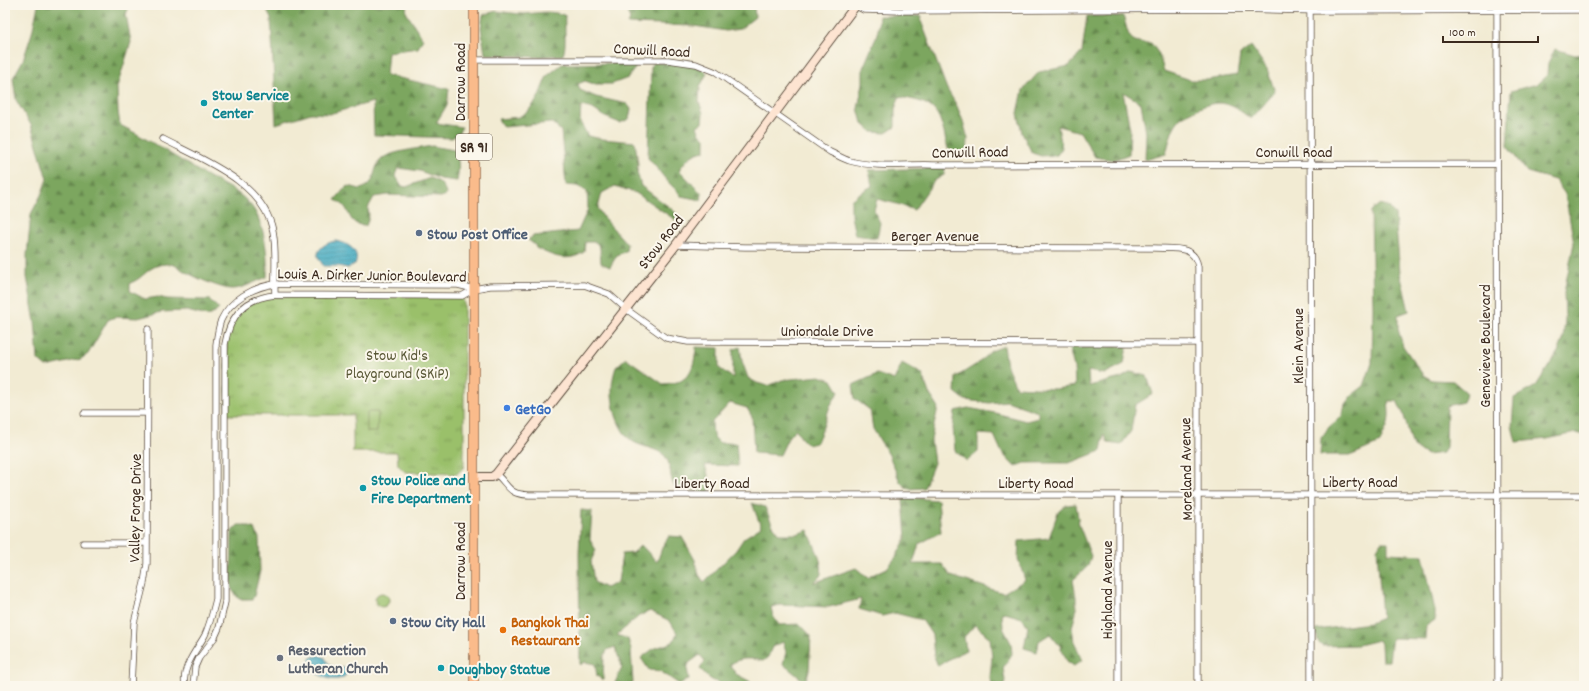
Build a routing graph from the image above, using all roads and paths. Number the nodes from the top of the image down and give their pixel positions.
1 (474, 5) edge
2 (856, 5) edge
3 (1310, 8) edge
4 (1497, 8) edge
5 (1584, 10) edge
6 (474, 60) junction
7 (776, 113) junction
8 (164, 139) dead end
9 (1310, 164) junction
10 (1496, 164) junction
11 (676, 245) junction
12 (1193, 254) joint
13 (275, 284) junction
14 (474, 289) junction
15 (276, 295) junction
16 (626, 309) junction
17 (148, 329) dead end
18 (1198, 343) junction
19 (84, 413) dead end
20 (147, 413) junction
21 (496, 474) junction
22 (475, 478) junction
23 (1497, 494) junction
24 (1118, 495) junction
25 (1197, 495) junction
26 (1311, 495) junction
27 (1584, 495) edge
28 (84, 543) dead end
29 (147, 543) junction
30 (132, 686) edge
31 (185, 686) edge
32 (193, 686) edge
33 (474, 686) edge
34 (1118, 686) edge
35 (1198, 686) edge
36 (1310, 686) edge
37 (1498, 686) edge

1 - 6 main road, Darrow Road / SR 91
2 - 3 street
2 - 7 street, Stow Road
3 - 4 street
3 - 9 street, Klein Avenue
4 - 5 street
4 - 10 street, Genevieve Boulevard
6 - 7 street, Conwill Road
6 - 14 main road, Darrow Road / SR 91
7 - 9 street, Conwill Road
7 - 11 street, Stow Road
8 - 13 street
9 - 10 street, Conwill Road
9 - 26 street, Klein Avenue
10 - 23 street, Genevieve Boulevard
11 - 12 street, Berger Avenue
11 - 16 street, Stow Road
12 - 18 street, Moreland Avenue
13 - 14 street, Louis A. Dirker Junior Boulevard
13 - 15 street
13 - 31 street, Louis A. Dirker Junior Boulevard
14 - 15 street, Louis A. Dirker Junior Boulevard
14 - 16 street, Uniondale Drive
14 - 22 main road, Darrow Road / SR 91
15 - 32 street, Louis A. Dirker Junior Boulevard
16 - 18 street, Uniondale Drive
16 - 21 street, Stow Road
17 - 20 street, Valley Forge Drive
18 - 25 street, Moreland Avenue
19 - 20 street
20 - 29 street, Valley Forge Drive
21 - 22 street
21 - 24 street, Liberty Road
22 - 33 main road, Darrow Road / SR 91
23 - 26 street, Liberty Road
23 - 27 street, Liberty Road
23 - 37 street, Genevieve Boulevard
24 - 25 street, Liberty Road
24 - 34 street, Highland Avenue
25 - 26 street, Liberty Road
25 - 35 street, Moreland Avenue
26 - 36 street, Klein Avenue
28 - 29 street
29 - 30 street, Valley Forge Drive

